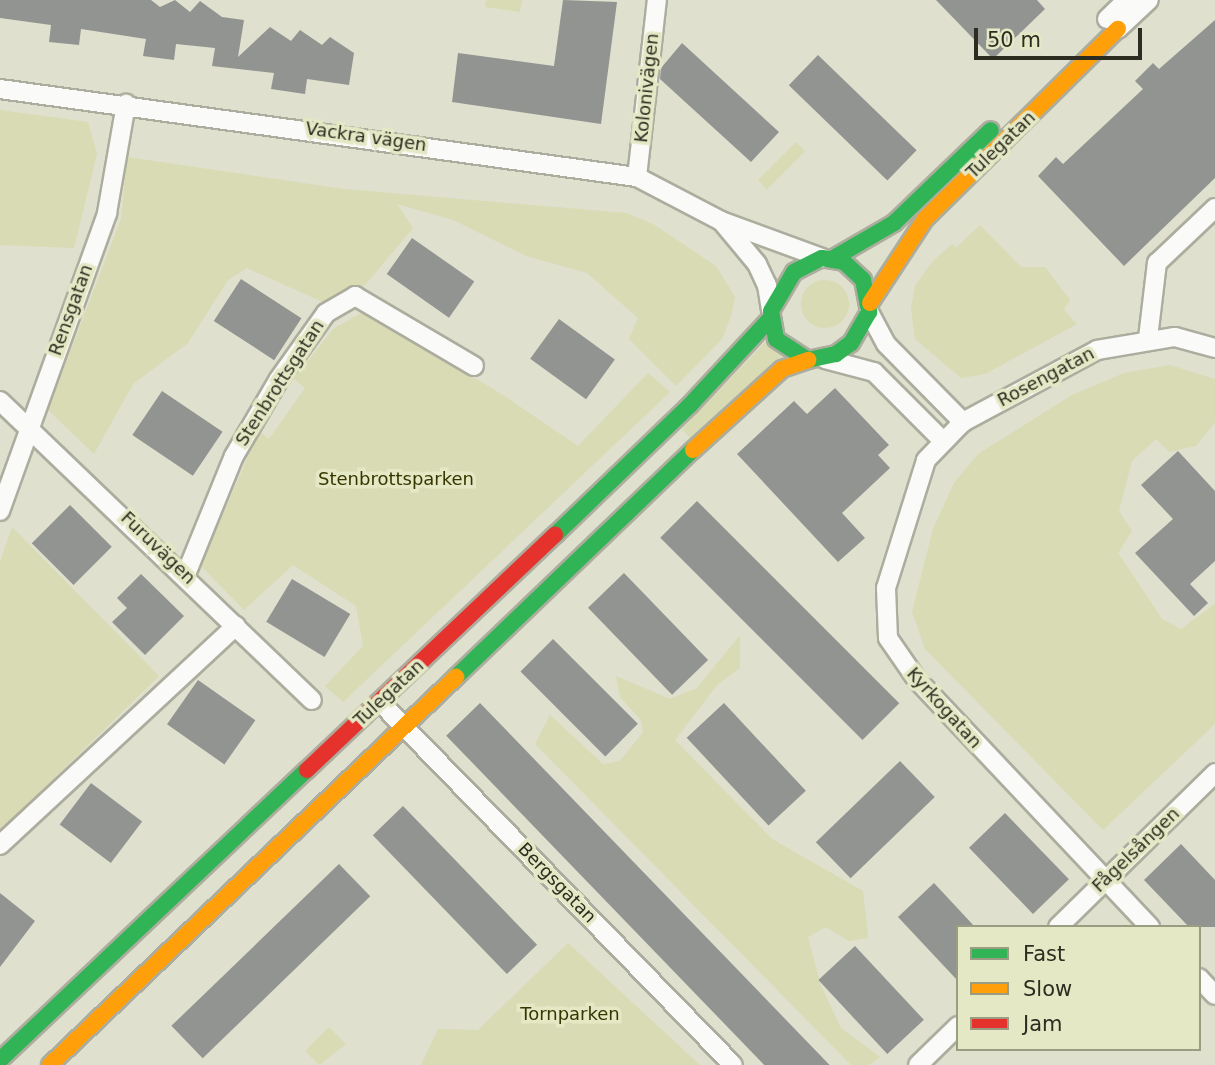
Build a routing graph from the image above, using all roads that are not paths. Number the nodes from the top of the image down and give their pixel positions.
1 (657, 0) edge
2 (1127, 0) edge
3 (1149, 0) edge
4 (1113, 24) junction
5 (0, 89) edge
6 (126, 104) junction
7 (637, 177) junction
8 (1215, 208) edge
9 (721, 221) junction
10 (827, 258) junction
11 (869, 307) junction
12 (770, 315) junction
13 (1148, 338) junction
14 (1215, 348) edge
15 (816, 360) junction
16 (474, 366) dead end
17 (0, 401) edge
18 (963, 422) junction
19 (29, 424) junction
20 (942, 440) junction
21 (0, 511) edge
22 (186, 574) junction
23 (236, 626) junction
24 (312, 700) dead end
25 (380, 702) junction
26 (404, 726) junction
27 (1215, 773) edge
28 (0, 845) edge
29 (1105, 881) junction
30 (1060, 925) edge
31 (1148, 925) edge
32 (1201, 980) edge
33 (1215, 995) edge
34 (956, 1028) edge
35 (7, 1060) edge
36 (50, 1065) edge
37 (733, 1065) edge
38 (918, 1065) edge

1 - 7 street, Kolonivägen
2 - 4 street, Tulegatan
3 - 4 street, Tulegatan
4 - 10 street, Tulegatan
4 - 11 street, Tulegatan
5 - 6 street, Vackra vägen
6 - 7 street, Vackra vägen
6 - 19 street, Rensgatan
7 - 9 street, Vackra vägen
8 - 13 street
9 - 10 street, Vackra vägen
9 - 12 street, Vackra vägen
10 - 11 street
10 - 12 street
11 - 15 street
11 - 18 street
12 - 15 street
12 - 25 street, Tulegatan
13 - 14 street, Rosengatan
13 - 18 street, Rosengatan
15 - 20 street
15 - 26 street, Tulegatan
16 - 22 street, Stenbrottsgatan
17 - 19 street, Furuvägen
18 - 20 street, Rosengatan
19 - 21 street, Rensgatan
19 - 22 street, Furuvägen
20 - 29 street, Kyrkogatan
22 - 23 street, Furuvägen
23 - 24 street, Furuvägen
23 - 28 street
25 - 26 street, Bergsgatan
25 - 35 street, Tulegatan
26 - 36 street, Tulegatan
26 - 37 street, Bergsgatan
27 - 29 street, Fågelsången
29 - 30 street, Fågelsången
29 - 31 street, Kyrkogatan
32 - 33 street
34 - 38 street

